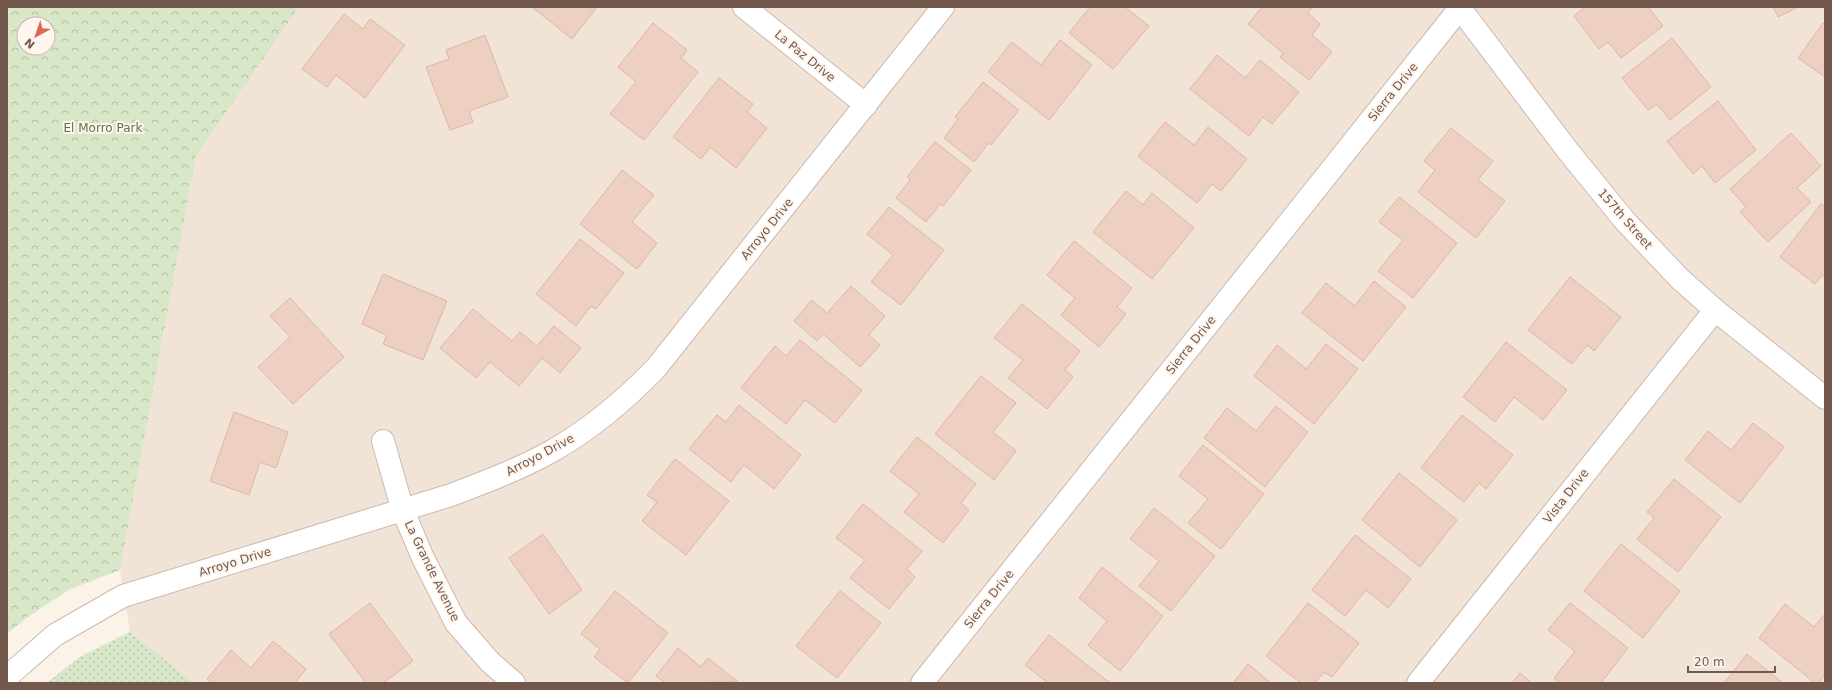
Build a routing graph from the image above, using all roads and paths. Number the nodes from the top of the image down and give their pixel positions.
1 (744, 7) edge
2 (943, 7) edge
3 (1459, 8) edge
4 (866, 105) junction
5 (1715, 310) junction
6 (1825, 398) edge
7 (383, 441) dead end
8 (403, 511) junction
9 (7, 677) edge
10 (514, 683) edge
11 (922, 683) edge
12 (1418, 683) edge

1 - 4 street, La Paz Drive
2 - 4 street, Arroyo Drive
3 - 5 street, 157th Street
3 - 11 street, Sierra Drive
4 - 8 street, Arroyo Drive
5 - 6 street, 157th Street
5 - 12 street, Vista Drive
7 - 8 street, La Grande Avenue
8 - 9 street, Arroyo Drive
8 - 10 street, La Grande Avenue

